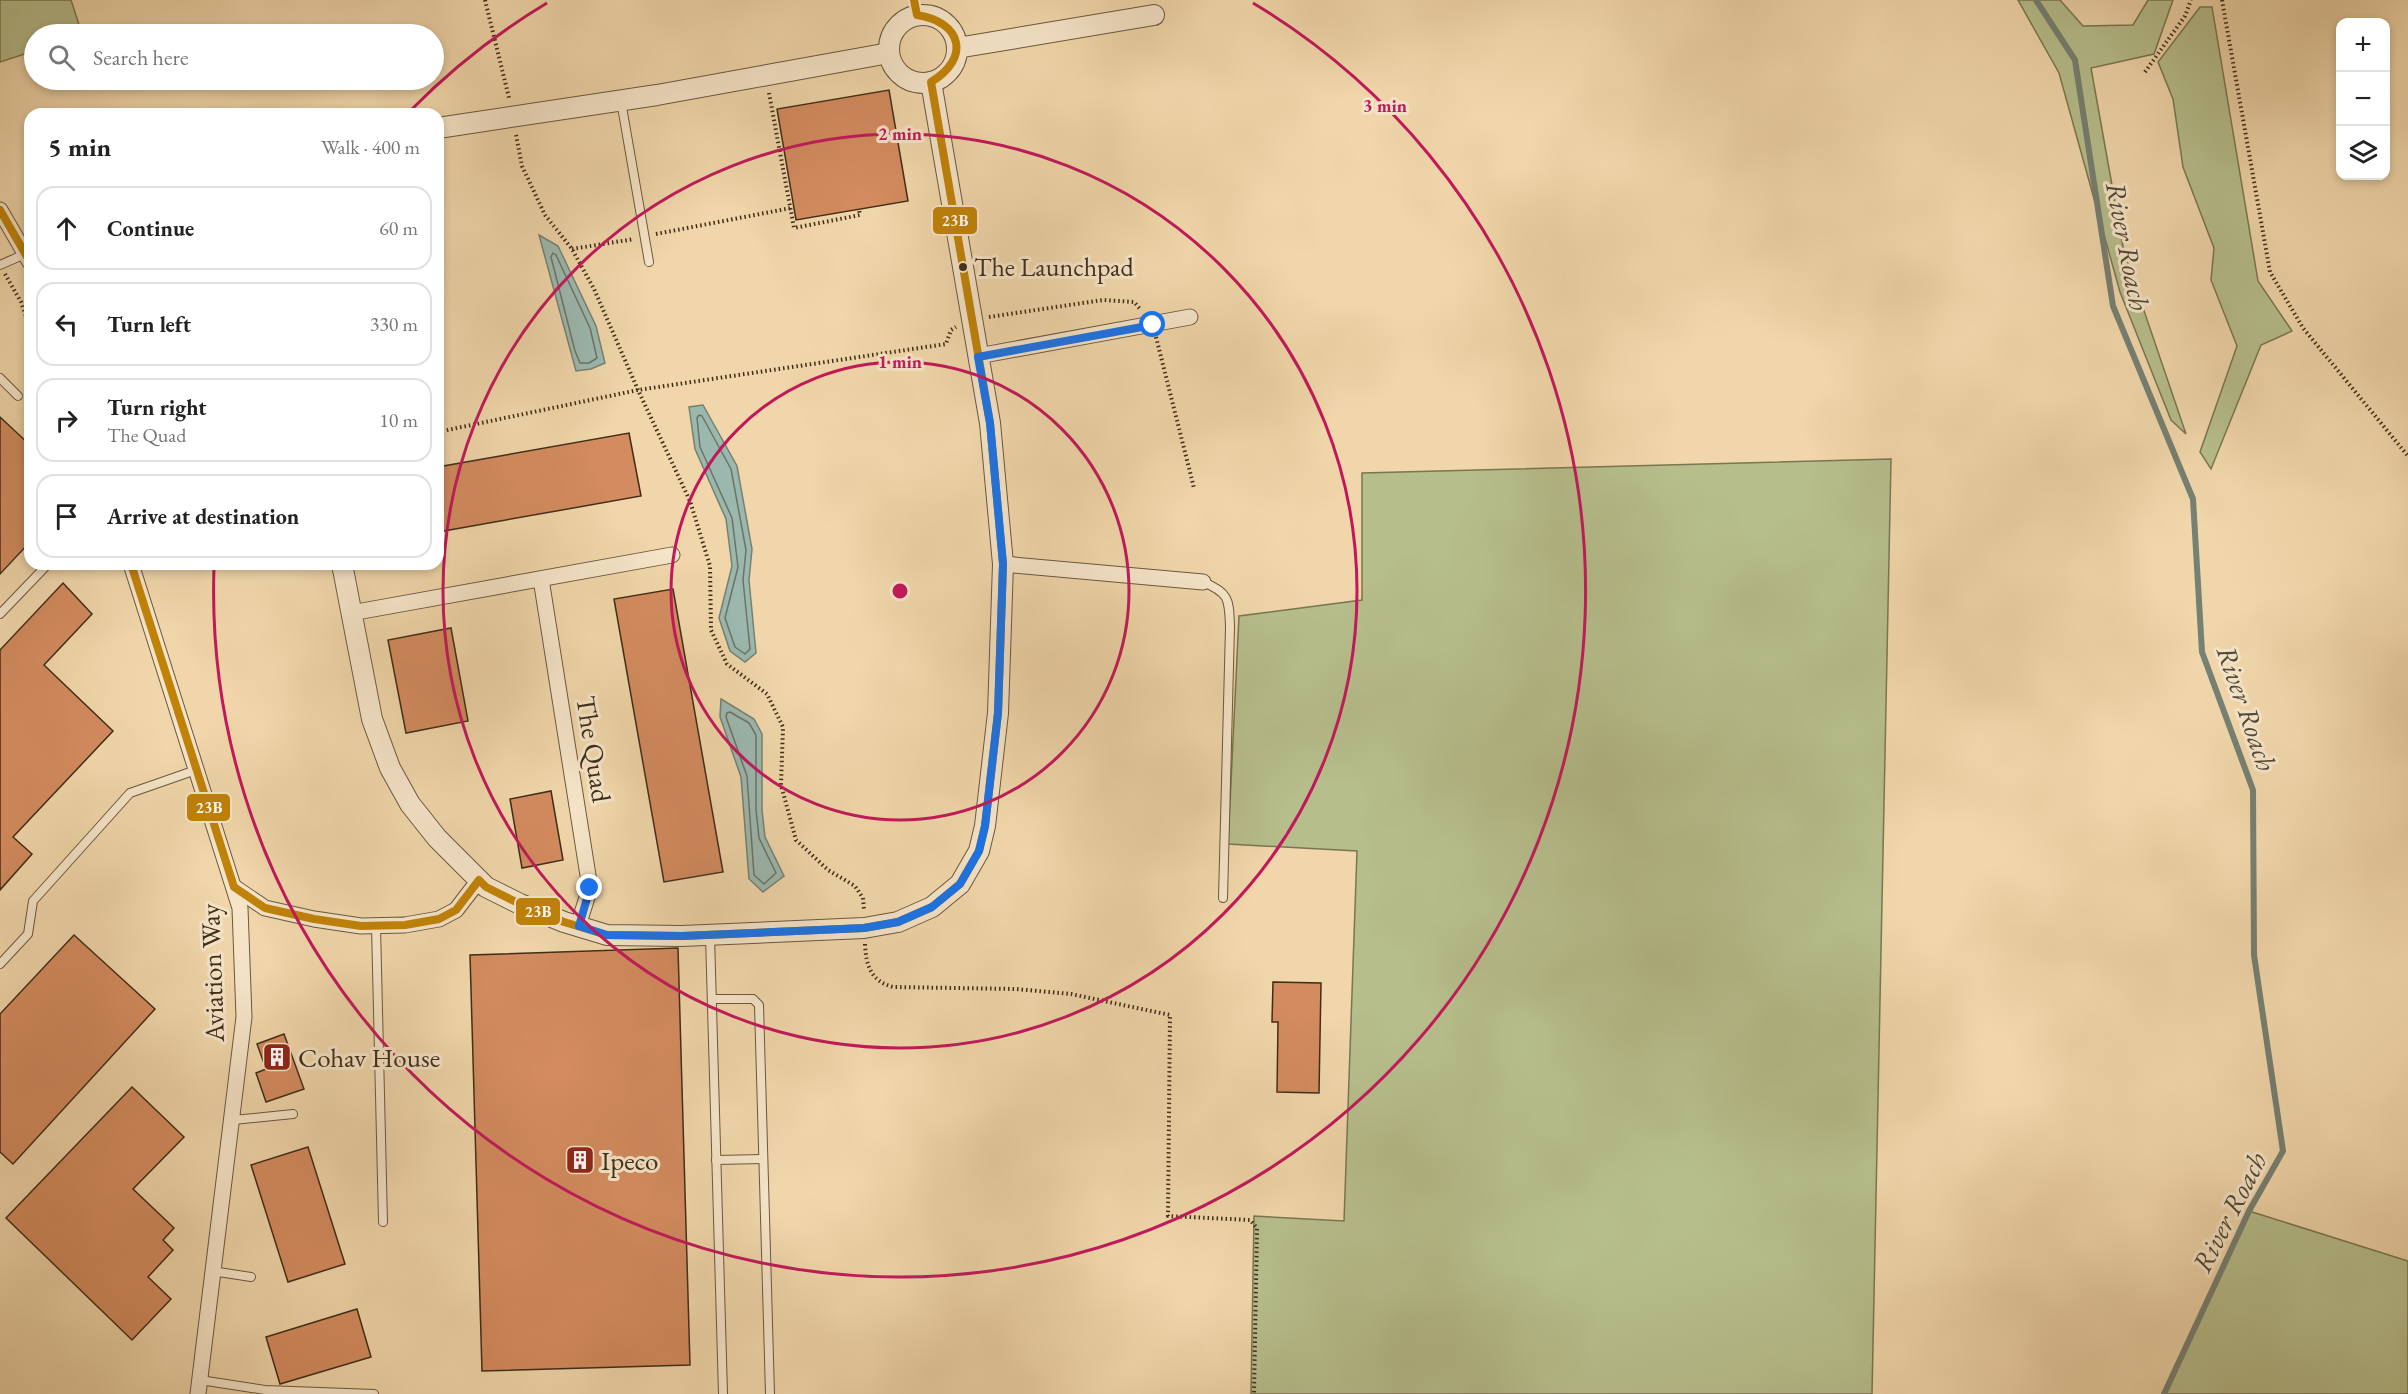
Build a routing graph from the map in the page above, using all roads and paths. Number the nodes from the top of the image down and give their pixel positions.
1 (484, 0) edge
2 (2191, 0) edge
3 (2222, 0) edge
4 (916, 7) edge
5 (1154, 15) dead end
6 (957, 48) junction
7 (889, 53) junction
8 (2145, 72) dead end
9 (766, 75) junction
10 (931, 82) junction
11 (621, 101) junction
12 (513, 116) junction
13 (444, 127) edge
14 (791, 208) junction
15 (0, 210) edge
16 (859, 210) dead end
17 (645, 237) junction
18 (572, 249) junction
19 (24, 251) edge
20 (24, 259) edge
21 (649, 262) dead end
22 (0, 265) edge
23 (24, 311) edge
24 (1190, 317) dead end
25 (978, 357) junction
26 (0, 378) edge
27 (638, 390) junction
28 (18, 396) dead end
29 (444, 431) edge
30 (2408, 456) edge
31 (672, 555) dead end
32 (1003, 564) junction
33 (42, 570) edge
34 (133, 570) edge
35 (343, 570) edge
36 (541, 579) junction
37 (1203, 582) joint
38 (351, 613) junction
39 (0, 614) edge
40 (196, 770) junction
41 (479, 880) junction
42 (234, 887) junction
43 (1223, 898) dead end
44 (376, 926) junction
45 (579, 926) junction
46 (864, 928) junction
47 (710, 936) junction
48 (0, 964) edge
49 (712, 999) junction
50 (292, 1114) dead end
51 (233, 1120) junction
52 (764, 1159) junction
53 (716, 1160) junction
54 (383, 1222) dead end
55 (212, 1271) junction
56 (251, 1277) dead end
57 (199, 1387) edge
58 (374, 1394) edge
59 (723, 1394) edge
60 (770, 1394) edge
61 (1254, 1394) edge

1 - 12 path
2 - 8 path
3 - 30 path
4 - 6 street
4 - 7 street
5 - 6 street
6 - 10 street
7 - 9 street
7 - 10 street
9 - 11 street
9 - 14 path
10 - 25 street
11 - 12 street
11 - 17 lane
12 - 13 street
12 - 18 path
14 - 16 path
14 - 17 path
15 - 19 street
17 - 18 path
17 - 21 lane
18 - 27 path
20 - 22 lane
22 - 23 path
24 - 25 street
25 - 32 street
26 - 28 lane
27 - 29 path
27 - 46 path
31 - 36 street
32 - 37 street
32 - 46 street
33 - 39 lane
34 - 40 street, Aviation Way
35 - 38 street
36 - 38 street
36 - 45 street, The Quad
37 - 43 lane
38 - 41 street
40 - 42 street, Aviation Way
40 - 48 lane
41 - 44 street
41 - 45 street
42 - 44 street
42 - 51 street, Aviation Way
44 - 54 lane
45 - 47 street
46 - 47 street
46 - 61 path
47 - 49 lane
49 - 52 lane
49 - 53 lane
50 - 51 lane
51 - 55 street, Aviation Way
52 - 53 lane
52 - 60 lane
53 - 59 lane
55 - 56 lane
55 - 57 street, Aviation Way
57 - 58 lane

